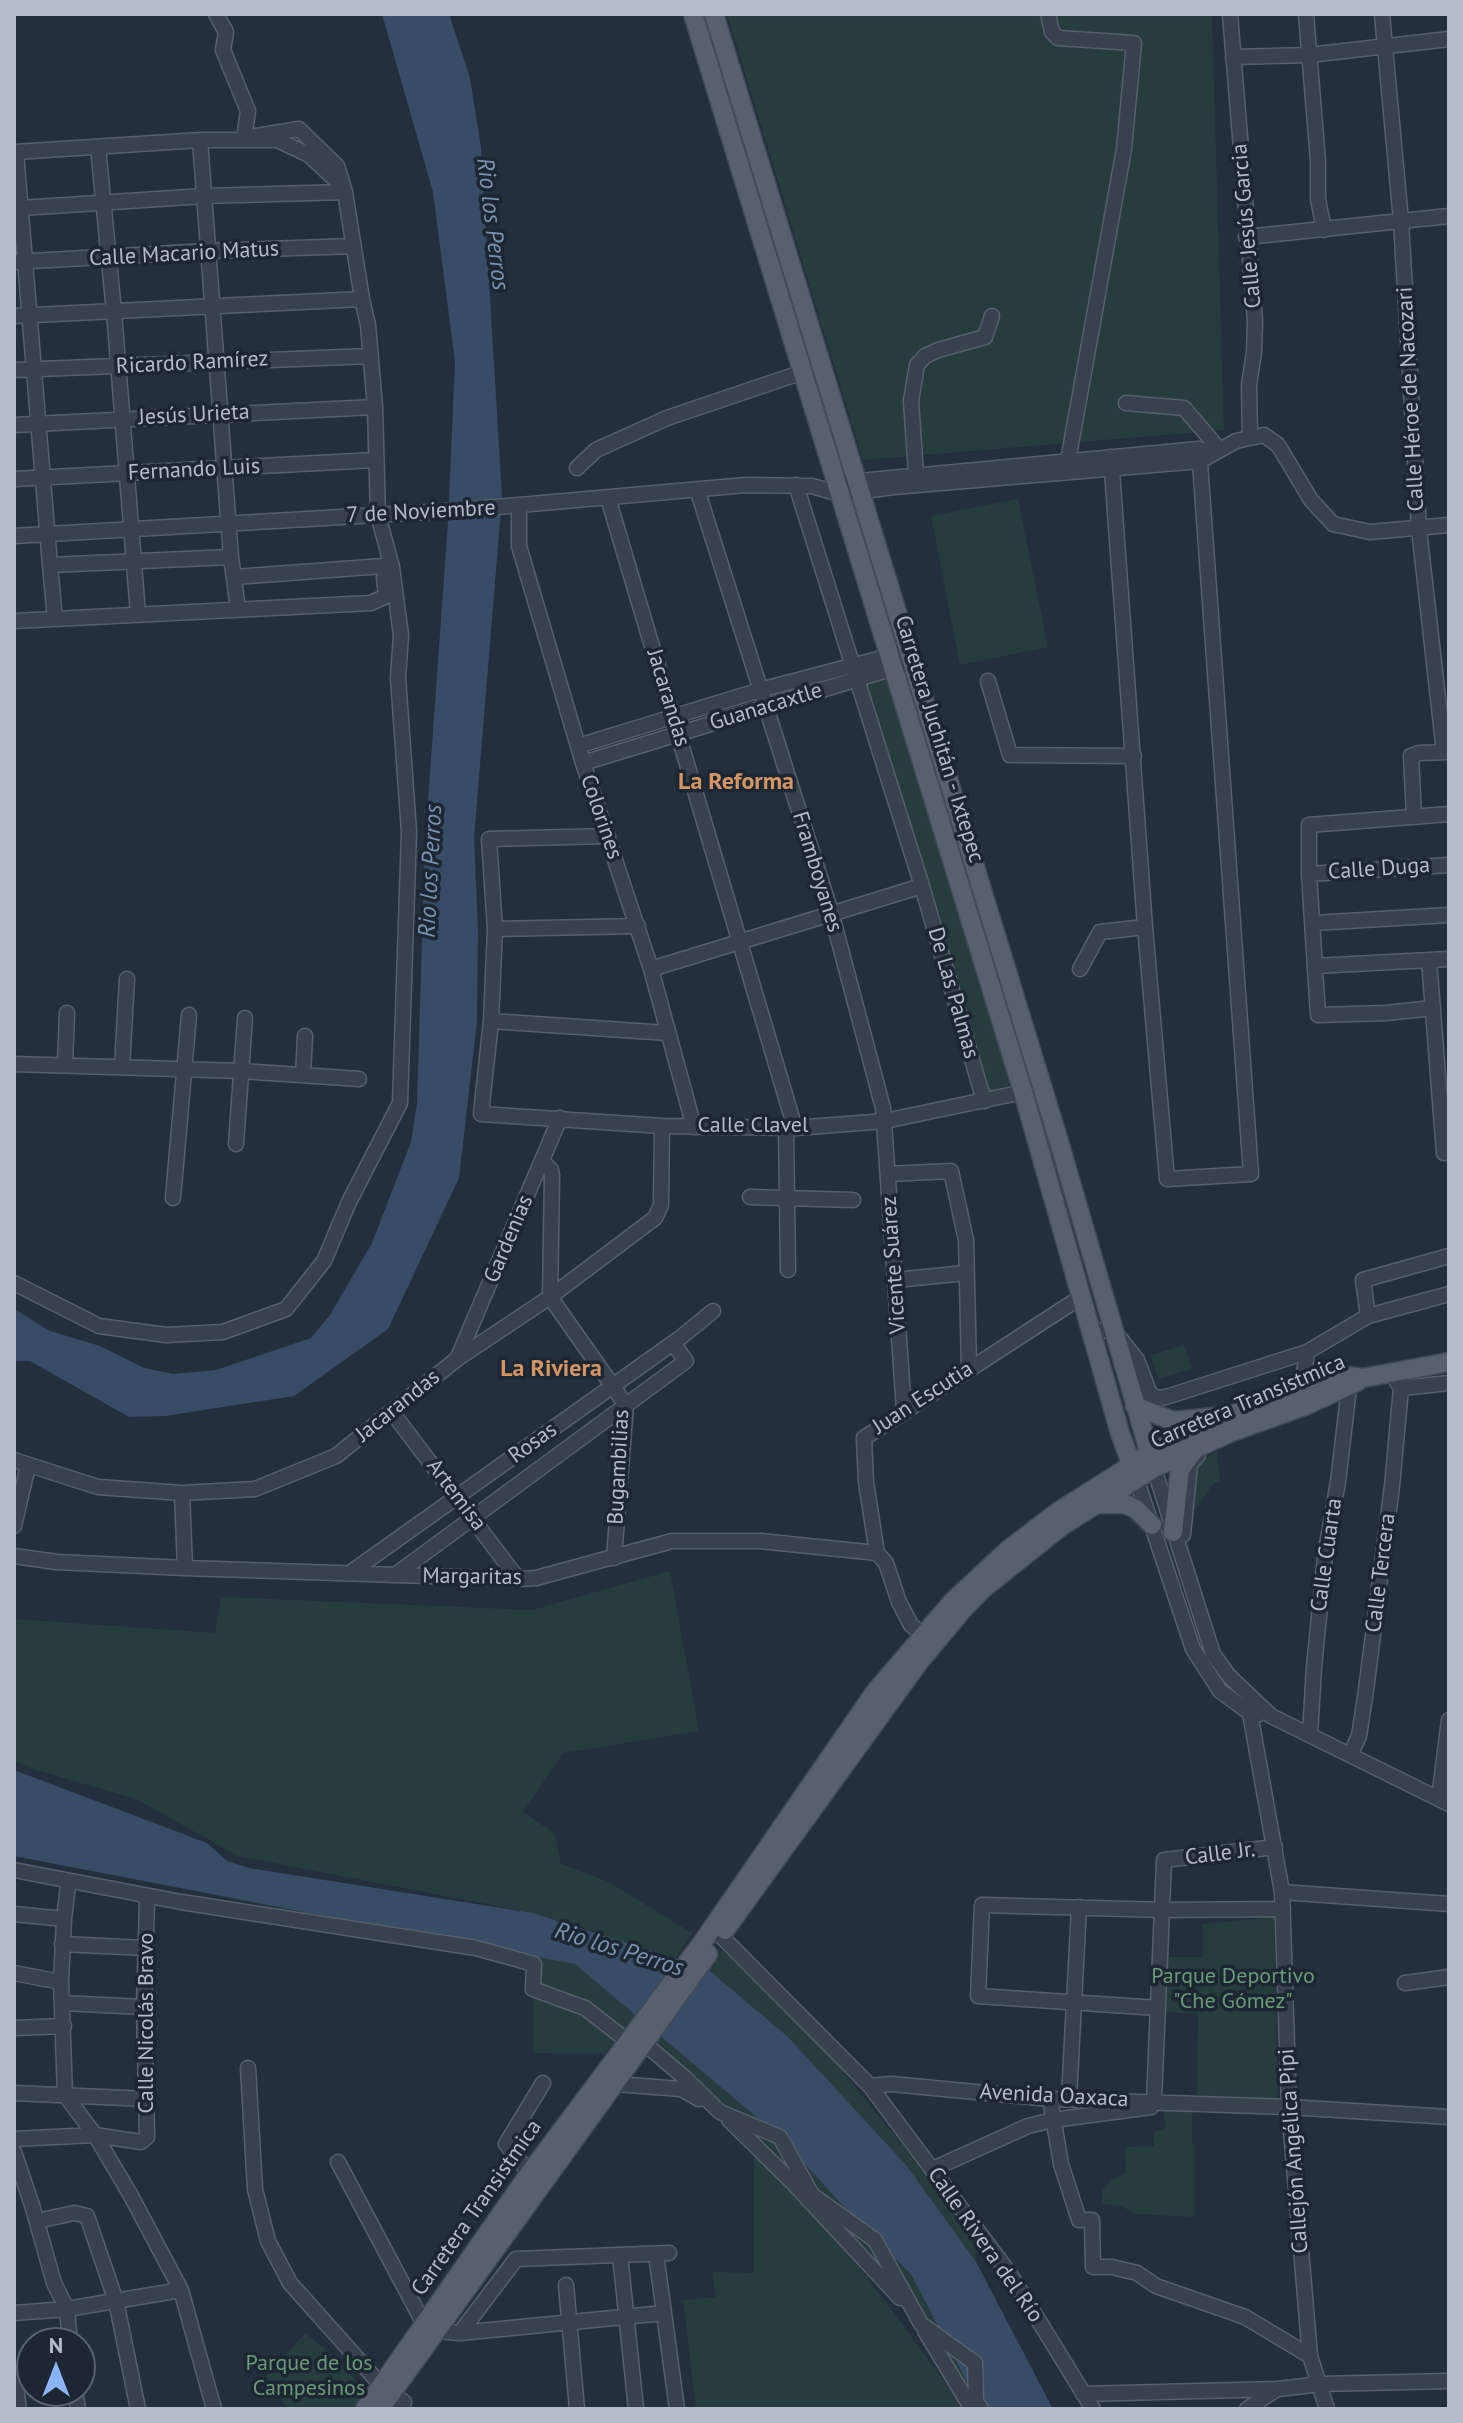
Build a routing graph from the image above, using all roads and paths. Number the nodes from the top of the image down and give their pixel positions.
1 (216, 14) edge
2 (693, 14) edge
3 (714, 14) edge
4 (1048, 14) edge
5 (1230, 14) edge
6 (1306, 14) edge
7 (1382, 14) edge
8 (1449, 39) edge
9 (1385, 46) junction
10 (1309, 55) junction
11 (1233, 57) junction
12 (244, 138) junction
13 (200, 140) junction
14 (98, 147) junction
15 (345, 192) junction
16 (204, 196) junction
17 (101, 203) junction
18 (21, 208) junction
19 (1449, 216) edge
20 (1401, 221) junction
21 (1324, 230) junction
22 (1246, 237) junction
23 (354, 246) junction
24 (208, 251) junction
25 (108, 258) junction
26 (20, 262) edge
27 (362, 299) junction
28 (214, 307) junction
29 (114, 312) junction
30 (30, 315) junction
31 (14, 316) edge
32 (992, 316) dead end
33 (371, 356) junction
34 (217, 361) junction
35 (117, 367) junction
36 (34, 369) junction
37 (14, 370) edge
38 (803, 372) junction
39 (1126, 403) dead end
40 (375, 407) junction
41 (220, 413) junction
42 (121, 419) junction
43 (38, 422) junction
44 (14, 425) edge
45 (1257, 436) junction
46 (1207, 453) junction
47 (375, 460) junction
48 (1112, 463) junction
49 (1068, 466) junction
50 (577, 468) dead end
51 (226, 469) junction
52 (125, 473) junction
53 (916, 474) junction
54 (43, 478) junction
55 (14, 479) edge
56 (894, 482) junction
57 (796, 485) junction
58 (858, 486) junction
59 (697, 489) junction
60 (834, 489) junction
61 (608, 498) junction
62 (522, 506) junction
63 (378, 515) junction
64 (230, 523) junction
65 (1449, 525) edge
66 (130, 529) junction
67 (1419, 529) junction
68 (47, 534) junction
69 (14, 536) edge
70 (231, 557) junction
71 (134, 562) junction
72 (50, 565) junction
73 (383, 566) junction
74 (235, 577) junction
75 (238, 609) junction
76 (138, 614) junction
77 (55, 619) junction
78 (14, 621) edge
79 (910, 656) junction
80 (891, 662) junction
81 (856, 672) junction
82 (988, 681) dead end
83 (760, 690) junction
84 (766, 708) junction
85 (673, 715) junction
86 (678, 732) junction
87 (578, 746) junction
88 (1447, 752) edge
89 (1134, 756) junction
90 (583, 763) junction
91 (1449, 814) edge
92 (1414, 816) junction
93 (608, 836) junction
94 (1449, 865) edge
95 (1309, 874) junction
96 (922, 886) junction
97 (831, 912) junction
98 (1449, 915) edge
99 (1313, 923) junction
100 (638, 926) junction
101 (1145, 927) junction
102 (495, 929) junction
103 (738, 942) junction
104 (1449, 959) edge
105 (1429, 960) junction
106 (1315, 966) junction
107 (651, 969) junction
108 (1080, 969) dead end
109 (127, 979) dead end
110 (1433, 1008) junction
111 (67, 1013) dead end
112 (189, 1015) dead end
113 (245, 1018) dead end
114 (491, 1021) junction
115 (1442, 1024) edge
116 (667, 1033) junction
117 (305, 1036) dead end
118 (14, 1064) edge
119 (65, 1064) junction
120 (122, 1067) junction
121 (183, 1068) junction
122 (241, 1071) junction
123 (303, 1075) junction
124 (359, 1079) dead end
125 (1023, 1092) junction
126 (984, 1101) junction
127 (560, 1118) junction
128 (885, 1121) junction
129 (662, 1126) junction
130 (694, 1127) junction
131 (790, 1128) junction
132 (236, 1144) dead end
133 (1444, 1153) dead end
134 (543, 1162) junction
135 (888, 1174) junction
136 (750, 1197) dead end
137 (173, 1198) dead end
138 (787, 1198) junction
139 (853, 1200) dead end
140 (1449, 1256) edge
141 (788, 1270) dead end
142 (966, 1273) junction
143 (895, 1280) junction
144 (14, 1283) edge
145 (1449, 1294) edge
146 (550, 1297) junction
147 (1081, 1297) junction
148 (713, 1311) dead end
149 (1368, 1316) junction
150 (1112, 1328) junction
151 (1092, 1334) junction
152 (673, 1343) junction
153 (1307, 1352) junction
154 (457, 1359) junction
155 (1440, 1363) edge
156 (969, 1368) junction
157 (1353, 1380) junction
158 (1396, 1380) junction
159 (1449, 1383) edge
160 (614, 1385) junction
161 (1306, 1398) junction
162 (626, 1405) junction
163 (1135, 1406) junction
164 (904, 1410) junction
165 (392, 1412) junction
166 (1115, 1414) junction
167 (1234, 1414) junction
168 (1202, 1446) junction
169 (1151, 1461) junction
170 (21, 1463) edge
171 (1133, 1471) junction
172 (182, 1493) junction
173 (1096, 1496) junction
174 (457, 1497) junction
175 (473, 1517) junction
176 (1152, 1525) junction
177 (14, 1526) edge
178 (1178, 1534) junction
179 (870, 1552) junction
180 (14, 1556) edge
181 (614, 1558) junction
182 (185, 1568) junction
183 (350, 1573) junction
184 (395, 1575) junction
185 (518, 1579) junction
186 (923, 1635) junction
187 (1252, 1707) junction
188 (1449, 1720) edge
189 (1310, 1735) junction
190 (1350, 1755) junction
191 (1444, 1801) edge
192 (1275, 1847) junction
193 (14, 1870) edge
194 (68, 1886) dead end
195 (1282, 1892) junction
196 (147, 1901) dead end
197 (1449, 1904) edge
198 (1079, 1907) junction
199 (1283, 1909) junction
200 (1164, 1910) junction
201 (14, 1914) edge
202 (64, 1919) junction
203 (711, 1943) junction
204 (62, 1944) junction
205 (145, 1948) junction
206 (14, 1973) edge
207 (1449, 1977) edge
208 (61, 1982) junction
209 (1405, 1983) dead end
210 (62, 2003) junction
211 (1073, 2003) junction
212 (144, 2007) junction
213 (1158, 2008) junction
214 (64, 2026) junction
215 (14, 2028) edge
216 (637, 2040) junction
217 (248, 2068) dead end
218 (543, 2083) dead end
219 (615, 2084) junction
220 (870, 2086) junction
221 (14, 2093) edge
222 (65, 2095) junction
223 (1069, 2098) junction
224 (146, 2099) junction
225 (1050, 2099) junction
226 (1154, 2101) junction
227 (1289, 2107) junction
228 (720, 2112) junction
229 (1449, 2117) edge
230 (1053, 2120) junction
231 (95, 2135) junction
232 (14, 2139) edge
233 (14, 2152) edge
234 (338, 2162) dead end
235 (933, 2169) junction
236 (535, 2180) junction
237 (37, 2221) junction
238 (620, 2255) junction
239 (566, 2285) dead end
240 (181, 2290) junction
241 (116, 2301) junction
242 (67, 2309) junction
243 (14, 2313) edge
244 (664, 2313) junction
245 (626, 2317) junction
246 (570, 2323) junction
247 (921, 2324) junction
248 (69, 2327) edge
249 (431, 2328) junction
250 (460, 2333) junction
251 (1310, 2356) junction
252 (14, 2373) edge
253 (1449, 2381) edge
254 (1321, 2384) junction
255 (1278, 2389) junction
256 (15, 2393) edge
257 (1083, 2394) junction
258 (391, 2396) edge
259 (19, 2409) edge
260 (138, 2409) edge
261 (214, 2409) edge
262 (365, 2409) edge
263 (380, 2409) edge
264 (577, 2409) edge
265 (636, 2409) edge
266 (677, 2409) edge
267 (972, 2409) edge
268 (981, 2409) edge
269 (1093, 2409) edge
270 (1247, 2409) edge
271 (1327, 2409) edge

1 - 12 street
2 - 38 main road, Carretera Juchitán - Ixtepec
3 - 58 main road, Carretera Juchitán - Ixtepec
4 - 49 street
5 - 11 street, Calle Jesús Garcia
6 - 10 street
7 - 9 street, Calle Héroe de Nacozari
8 - 9 street
9 - 10 street
9 - 20 street, Calle Héroe de Nacozari
10 - 11 street
10 - 21 street
11 - 22 street, Calle Jesús Garcia
12 - 13 street
12 - 15 street
13 - 14 street
13 - 16 street
14 - 17 street
14 - 18 street
15 - 16 street
15 - 23 street
16 - 17 street
16 - 24 street
17 - 18 street
17 - 25 street
18 - 26 street
19 - 20 street
20 - 21 street
20 - 67 street, Calle Héroe de Nacozari
21 - 22 street
22 - 45 street, Calle Jesús Garcia
23 - 24 street, Calle Macario Matus
23 - 27 street
24 - 25 street, Calle Macario Matus
24 - 28 street
25 - 26 street, Calle Macario Matus
25 - 29 street
26 - 30 street
27 - 28 street
27 - 33 street
28 - 29 street
28 - 34 street
29 - 30 street
29 - 35 street
30 - 31 street
30 - 36 street
32 - 53 street
33 - 34 street, Ricardo Ramírez
33 - 40 street
34 - 35 street, Ricardo Ramírez
34 - 41 street
35 - 36 street, Ricardo Ramírez
35 - 42 street
36 - 37 street, Ricardo Ramírez
36 - 43 street
38 - 50 street
38 - 60 main road, Carretera Juchitán - Ixtepec
39 - 46 street
40 - 41 street, Jesús Urieta
40 - 47 street
41 - 42 street, Jesús Urieta
41 - 51 street
42 - 43 street, Jesús Urieta
42 - 52 street
43 - 44 street, Jesús Urieta
43 - 54 street
45 - 46 street
45 - 67 street
46 - 48 street
46 - 101 street
47 - 51 street, Fernando Luis
47 - 63 street
48 - 49 street
48 - 89 street
49 - 53 street
49 - 56 street
51 - 52 street, Fernando Luis
51 - 64 street
52 - 54 street, Fernando Luis
52 - 66 street
53 - 56 street
54 - 55 street, Fernando Luis
54 - 68 street
56 - 58 street, 7 de Noviembre
57 - 59 street, 7 de Noviembre
57 - 60 street, 7 de Noviembre
57 - 81 street, De Las Palmas
58 - 60 street, 7 de Noviembre
58 - 79 main road, Carretera Juchitán - Ixtepec
59 - 61 street, 7 de Noviembre
59 - 83 street, Framboyanes
60 - 80 main road, Carretera Juchitán - Ixtepec
61 - 62 street, 7 de Noviembre
61 - 85 street, Jacarandas
62 - 63 street, 7 de Noviembre
62 - 87 street, Colorines
63 - 64 street, 7 de Noviembre
63 - 73 street
63 - 144 street
64 - 66 street, 7 de Noviembre
64 - 70 street
65 - 67 street
66 - 68 street, 7 de Noviembre
66 - 71 street
67 - 88 street, Calle Héroe de Nacozari
68 - 69 street, 7 de Noviembre
68 - 72 street
70 - 71 street
70 - 74 street
71 - 72 street
71 - 76 street
72 - 77 street
73 - 74 street
73 - 75 street
74 - 75 street
75 - 76 street
76 - 77 street
77 - 78 street
79 - 80 street
79 - 150 main road, Carretera Juchitán - Ixtepec
80 - 81 street
80 - 125 main road, Carretera Juchitán - Ixtepec
81 - 83 street, Guanacaxtle
81 - 84 street, Guanacaxtle
81 - 96 street, De Las Palmas
82 - 89 street
83 - 84 street, Framboyanes
83 - 85 street, Guanacaxtle
84 - 86 street, Guanacaxtle
84 - 97 street, Framboyanes
85 - 86 street, Jacarandas
85 - 87 street, Guanacaxtle
86 - 90 street, Guanacaxtle
86 - 103 street, Jacarandas
87 - 90 street, Colorines
88 - 92 street
89 - 101 street
90 - 93 street, Colorines
91 - 92 street
92 - 95 street
93 - 100 street, Colorines
93 - 102 street
94 - 95 street, Calle Duga
95 - 99 street
96 - 97 street
96 - 126 street, De Las Palmas
97 - 103 street
97 - 128 street, Framboyanes
98 - 99 street
99 - 106 street
100 - 102 street
100 - 107 street, Colorines
101 - 108 street
102 - 114 street
103 - 107 street
103 - 131 street, Jacarandas
104 - 105 street
105 - 106 street
105 - 110 street
106 - 110 street
107 - 116 street, Colorines
109 - 120 street
110 - 115 street
111 - 119 street
112 - 121 street
113 - 122 street
114 - 116 street
114 - 127 street, Calle Clavel
115 - 133 street
116 - 130 street, Colorines
117 - 123 street
118 - 119 street
119 - 120 street
120 - 121 street
121 - 122 street
121 - 137 street
122 - 123 street
122 - 132 street
123 - 124 street
125 - 126 street, Calle Clavel
125 - 147 main road, Carretera Juchitán - Ixtepec
126 - 128 street, Calle Clavel
127 - 129 street, Calle Clavel
127 - 134 street, Gardenias
128 - 131 street, Calle Clavel
128 - 135 street, Vicente Suárez
129 - 130 street, Calle Clavel
129 - 146 street, Jacarandas
130 - 131 street, Calle Clavel
131 - 138 street, Jacarandas
134 - 146 street
134 - 154 street, Gardenias
135 - 142 street
135 - 143 street, Vicente Suárez
136 - 138 street
138 - 139 street
138 - 141 street, Jacarandas
140 - 149 street
142 - 143 street
142 - 156 street
143 - 164 street, Vicente Suárez
145 - 149 street
146 - 154 street, Jacarandas
146 - 160 street, Bugambilias
147 - 151 main road, Carretera Juchitán - Ixtepec
147 - 156 street, Juan Escutia
148 - 152 street, Rosas
149 - 153 street
150 - 151 street
150 - 153 street
150 - 163 main road, Carretera Juchitán - Ixtepec
151 - 166 main road, Carretera Juchitán - Ixtepec
152 - 160 street, Rosas
152 - 162 street, Rosas
153 - 161 street
154 - 165 street, Jacarandas
155 - 158 main road, Carretera Transistmica
156 - 164 street, Juan Escutia
157 - 158 main road, Carretera Transistmica
157 - 161 main road, Carretera Transistmica
157 - 189 street, Calle Cuarta
158 - 159 street
158 - 190 street, Calle Tercera
160 - 162 street, Bugambilias
160 - 174 street, Rosas
161 - 167 main road, Carretera Transistmica
161 - 168 main road, Carretera Transistmica
162 - 175 street, Rosas
162 - 181 street, Bugambilias
163 - 167 main road
163 - 169 main road, Carretera Juchitán - Ixtepec
164 - 179 street, Juan Escutia
165 - 172 street, Jacarandas
165 - 174 street, Artemisa
166 - 171 main road, Carretera Juchitán - Ixtepec
166 - 173 main road
167 - 169 main road, Carretera Transistmica
168 - 169 main road, Carretera Transistmica
168 - 178 main road
169 - 171 main road, Carretera Transistmica
169 - 178 street
170 - 172 street, Jacarandas
170 - 177 street
171 - 173 main road, Carretera Transistmica
171 - 176 street
172 - 182 street
173 - 176 main road
173 - 186 main road, Carretera Transistmica
173 - 203 main road, Carretera Transistmica
174 - 175 street, Artemisa
174 - 183 street, Rosas
175 - 184 street, Rosas
175 - 185 street, Artemisa
176 - 187 street
178 - 187 street
179 - 181 street, Margaritas
179 - 186 street
180 - 182 street, Margaritas
181 - 185 street, Margaritas
182 - 183 street, Margaritas
183 - 184 street, Margaritas
184 - 185 street, Margaritas
186 - 203 main road, Carretera Transistmica
187 - 189 street
187 - 192 street, Callejón Angélica Pipi
188 - 191 street
189 - 190 street
190 - 191 street
192 - 195 street, Callejón Angélica Pipi
192 - 200 street, Calle Jr.
193 - 216 street
194 - 202 street
195 - 197 street
195 - 199 street, Callejón Angélica Pipi
196 - 205 street, Calle Nicolás Bravo
198 - 200 street
198 - 211 street
198 - 211 street
199 - 200 street
199 - 227 street, Callejón Angélica Pipi
200 - 213 street
201 - 202 street
202 - 204 street
203 - 216 main road
203 - 220 street
204 - 205 street
204 - 208 street
205 - 212 street, Calle Nicolás Bravo
206 - 208 street
207 - 209 street
208 - 210 street
210 - 212 street
210 - 214 street
211 - 213 street
211 - 223 street
212 - 224 street, Calle Nicolás Bravo
213 - 226 street
214 - 215 street
214 - 222 street
216 - 219 main road, Carretera Transistmica
216 - 228 street
216 - 236 main road, Carretera Transistmica
217 - 258 street
218 - 236 street
219 - 228 street
219 - 236 main road, Carretera Transistmica
220 - 225 street, Avenida Oaxaca
220 - 235 street, Calle Rivera del Río
221 - 222 street
222 - 224 street
222 - 231 street
223 - 225 street, Avenida Oaxaca
223 - 226 street, Avenida Oaxaca
224 - 231 street, Calle Nicolás Bravo
225 - 230 street
226 - 227 street, Avenida Oaxaca
226 - 230 street
227 - 229 street, Avenida Oaxaca
227 - 251 street, Callejón Angélica Pipi
228 - 247 street
228 - 247 street
230 - 235 street
230 - 251 street
231 - 232 street
231 - 240 street
233 - 237 street
234 - 249 street
235 - 257 street, Calle Rivera del Río
236 - 249 main road, Carretera Transistmica
237 - 241 street
237 - 242 street
238 - 244 street
238 - 245 street
238 - 250 street
239 - 246 street
240 - 241 street
240 - 261 street
241 - 242 street
241 - 260 street
242 - 243 street
242 - 248 street
244 - 245 street
244 - 266 street
245 - 246 street
245 - 265 street
246 - 250 street
246 - 264 street
247 - 267 street
247 - 268 street
249 - 250 street
249 - 258 main road, Carretera Transistmica
251 - 254 street, Callejón Angélica Pipi
252 - 256 street
253 - 254 street
254 - 255 street
254 - 271 street, Callejón Angélica Pipi
255 - 257 street
255 - 270 street
256 - 259 street
257 - 269 street, Calle Rivera del Río
258 - 262 main road, Carretera Transistmica
258 - 263 main road, Carretera Transistmica

